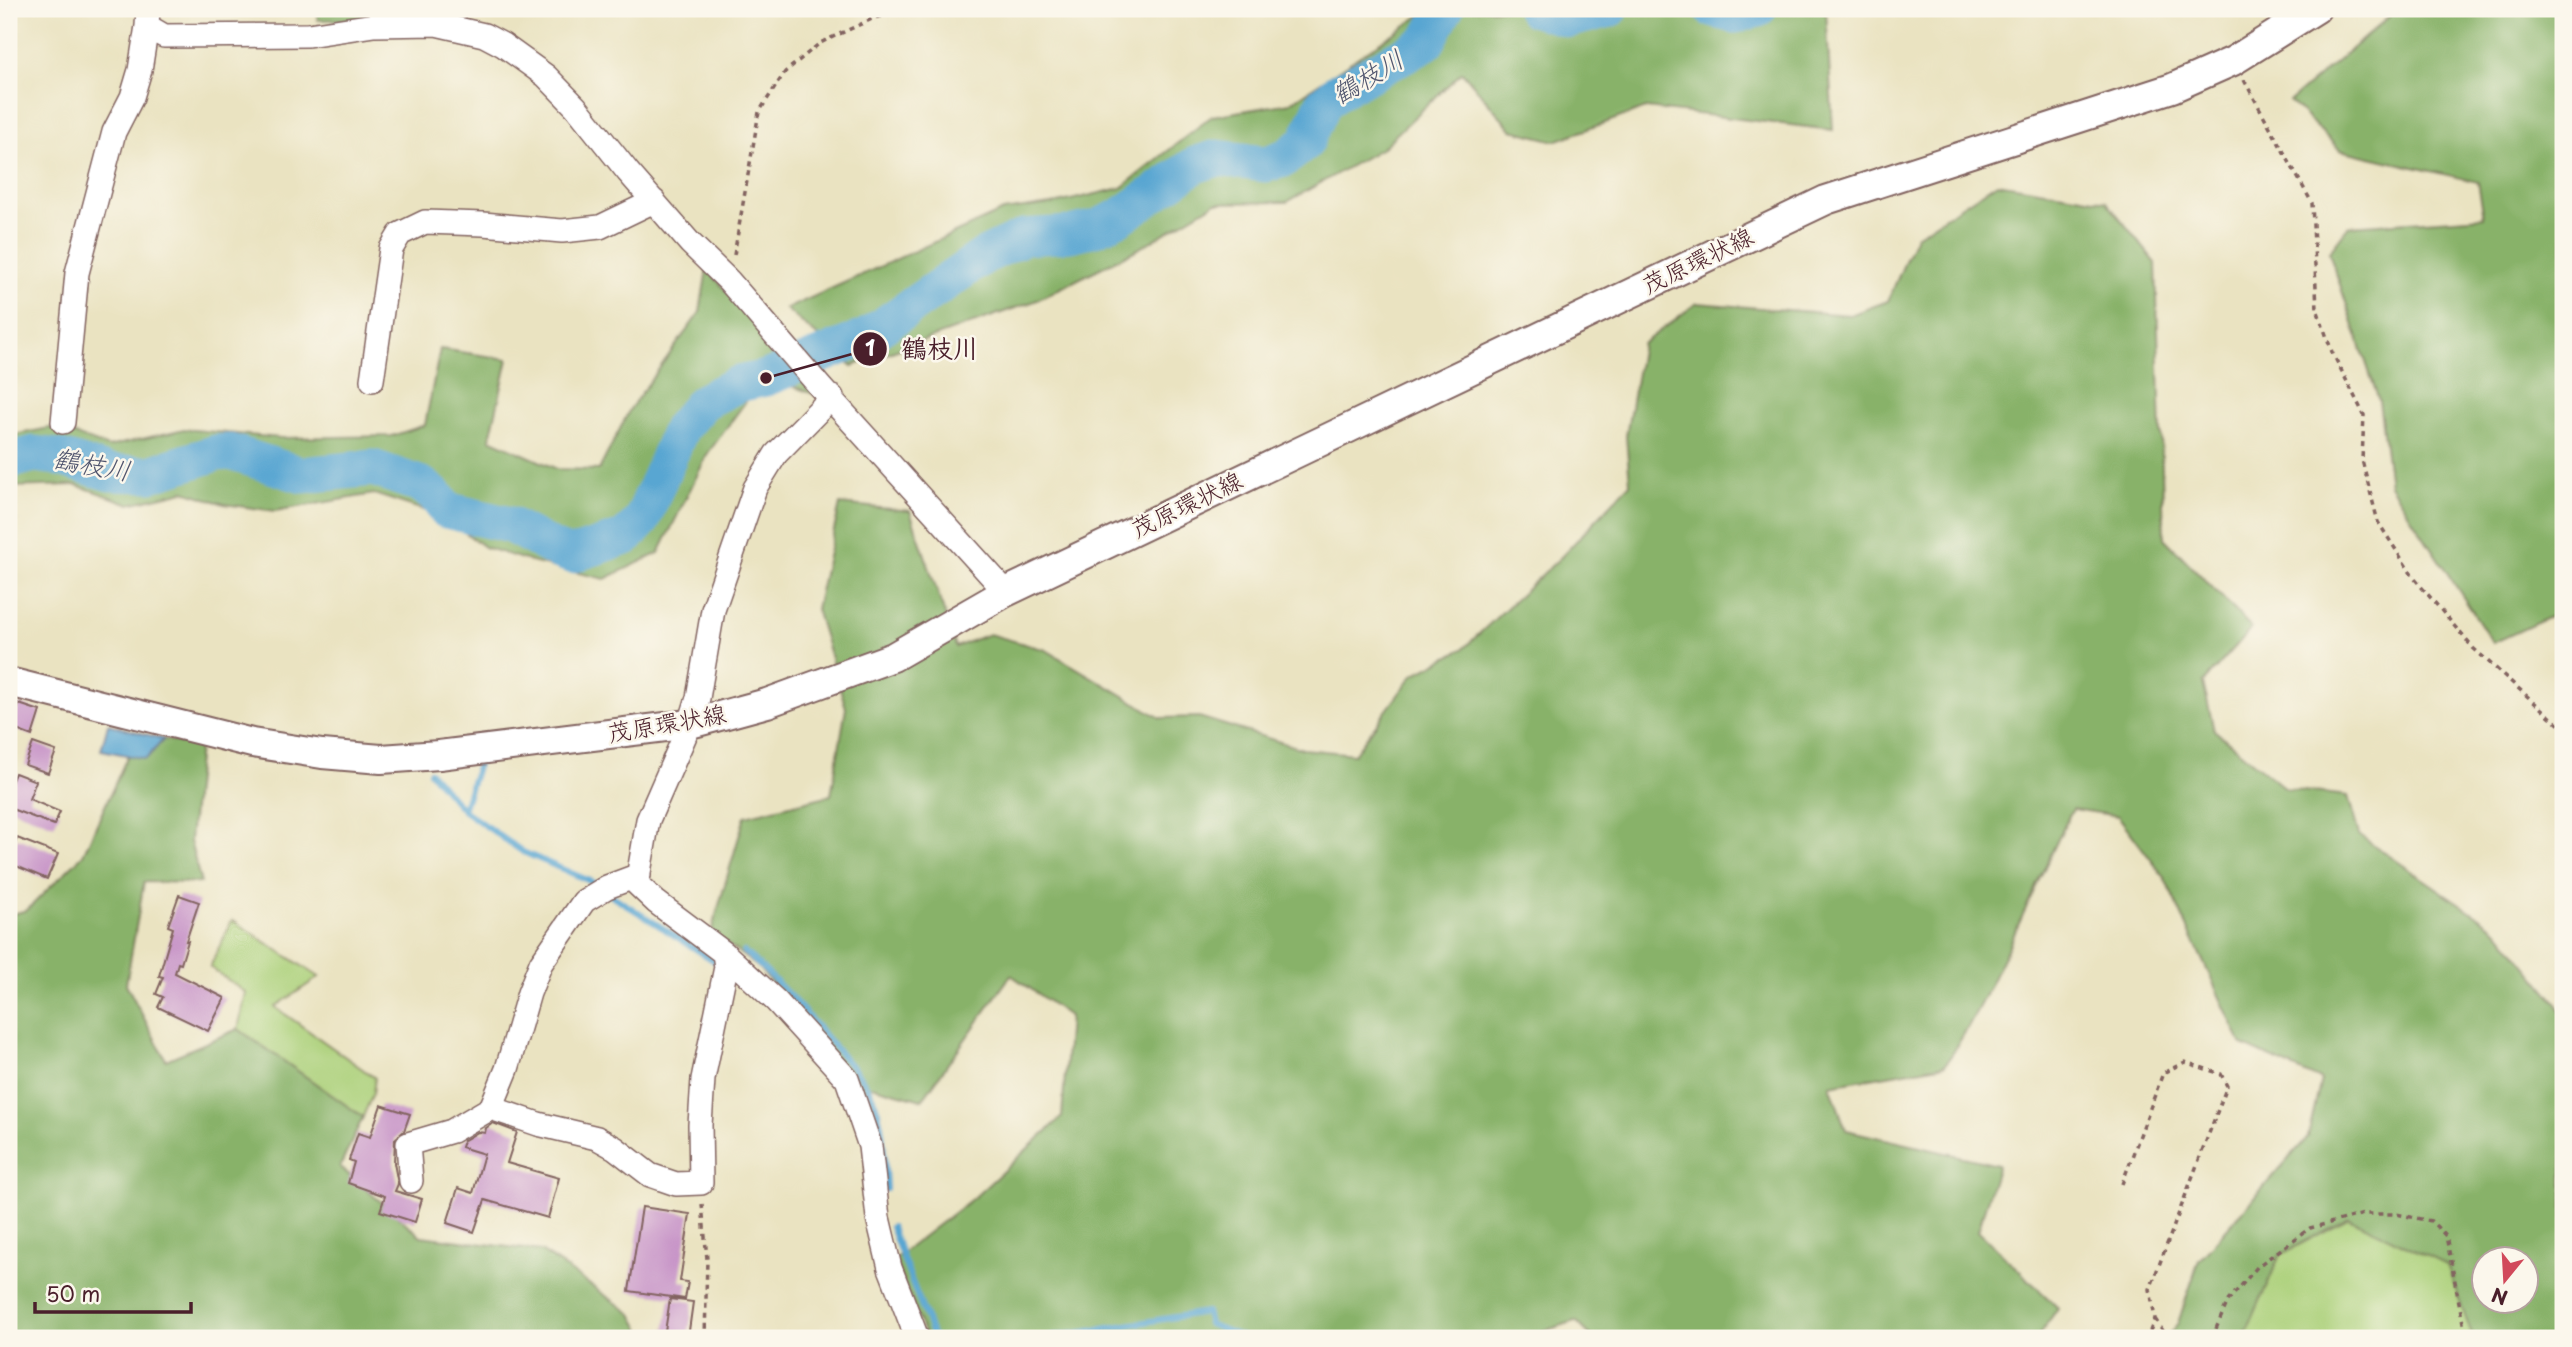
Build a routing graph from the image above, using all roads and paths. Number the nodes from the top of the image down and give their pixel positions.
1 (912, 9) edge
2 (2316, 9) edge
3 (147, 17) edge
4 (2233, 61) junction
5 (654, 201) junction
6 (729, 281) junction
7 (372, 380) dead end
8 (827, 393) junction
9 (62, 422) dead end
10 (1006, 592) junction
11 (9, 682) edge
12 (690, 724) junction
13 (2563, 728) edge
14 (639, 875) junction
15 (724, 953) junction
16 (491, 1108) junction
17 (411, 1181) dead end
18 (701, 1184) junction
19 (2122, 1184) dead end
20 (2155, 1320) junction
21 (705, 1338) edge
22 (917, 1338) edge
23 (2147, 1338) edge
24 (2168, 1338) edge
25 (2213, 1338) edge
26 (2466, 1338) edge

1 - 6 path
2 - 4 main road, 茂原環状線
3 - 5 street
3 - 9 street
4 - 10 main road, 茂原環状線
4 - 13 path
5 - 6 street
5 - 7 street
6 - 8 street
8 - 10 street
8 - 12 street
10 - 12 main road, 茂原環状線
11 - 12 main road, 茂原環状線
12 - 14 street
14 - 15 street
14 - 16 street
15 - 18 street
15 - 22 street
16 - 17 street
16 - 18 street
18 - 21 path
19 - 20 path
20 - 23 path
20 - 24 path
25 - 26 path

